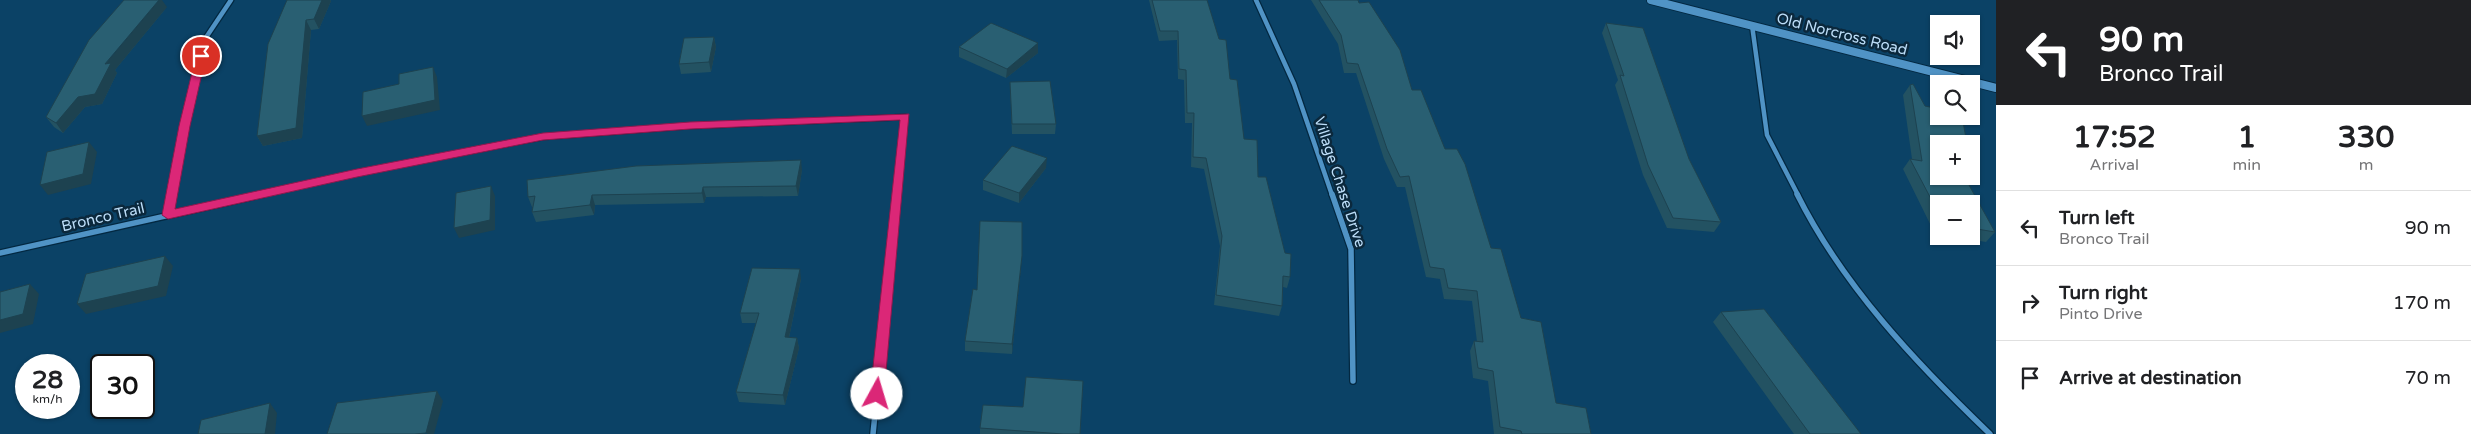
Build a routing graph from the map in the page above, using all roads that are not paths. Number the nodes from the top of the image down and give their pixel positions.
1 (231, 0) edge
2 (1256, 0) edge
3 (1651, 0) edge
4 (1752, 25) junction
5 (1996, 88) edge
6 (168, 215) junction
7 (0, 253) edge
8 (1353, 381) dead end
9 (873, 434) edge
10 (1990, 434) edge

1 - 6 street
2 - 8 street, Village Chase Drive
3 - 4 street, Old Norcross Road
4 - 5 street, Old Norcross Road
4 - 10 street
6 - 7 street, Bronco Trail
6 - 9 street, Bronco Trail

